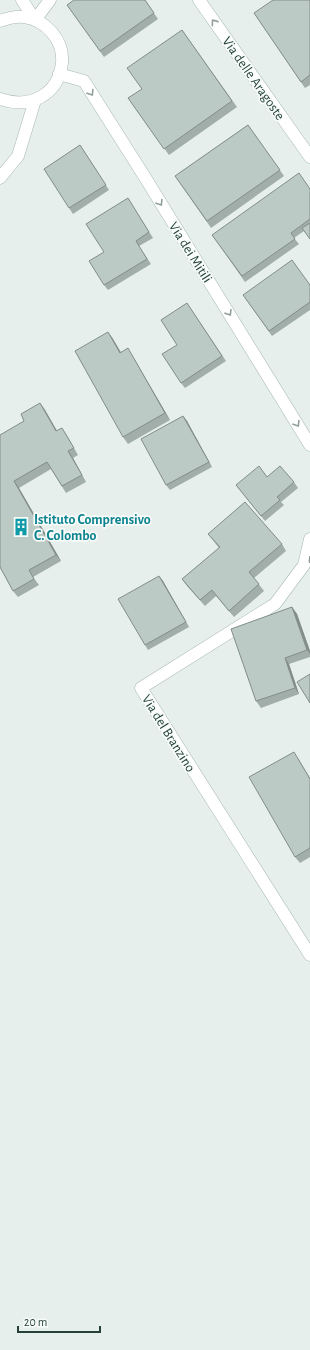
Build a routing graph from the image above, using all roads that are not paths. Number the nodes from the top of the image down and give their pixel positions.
1 (22, 0) edge
2 (50, 0) edge
3 (199, 0) edge
4 (35, 20) junction
5 (0, 21) edge
6 (59, 74) junction
7 (0, 99) edge
8 (35, 100) junction
9 (310, 157) edge
10 (0, 178) edge
11 (310, 445) edge
12 (310, 539) edge
13 (310, 955) edge

1 - 4 street
2 - 4 street
9 -> 3 street, Via delle Aragoste
4 - 5 street
4 - 6 street
6 - 8 street
6 -> 11 street, Via dei Mitili
7 - 8 street
8 - 10 street
12 - 13 street, Via del Branzino

